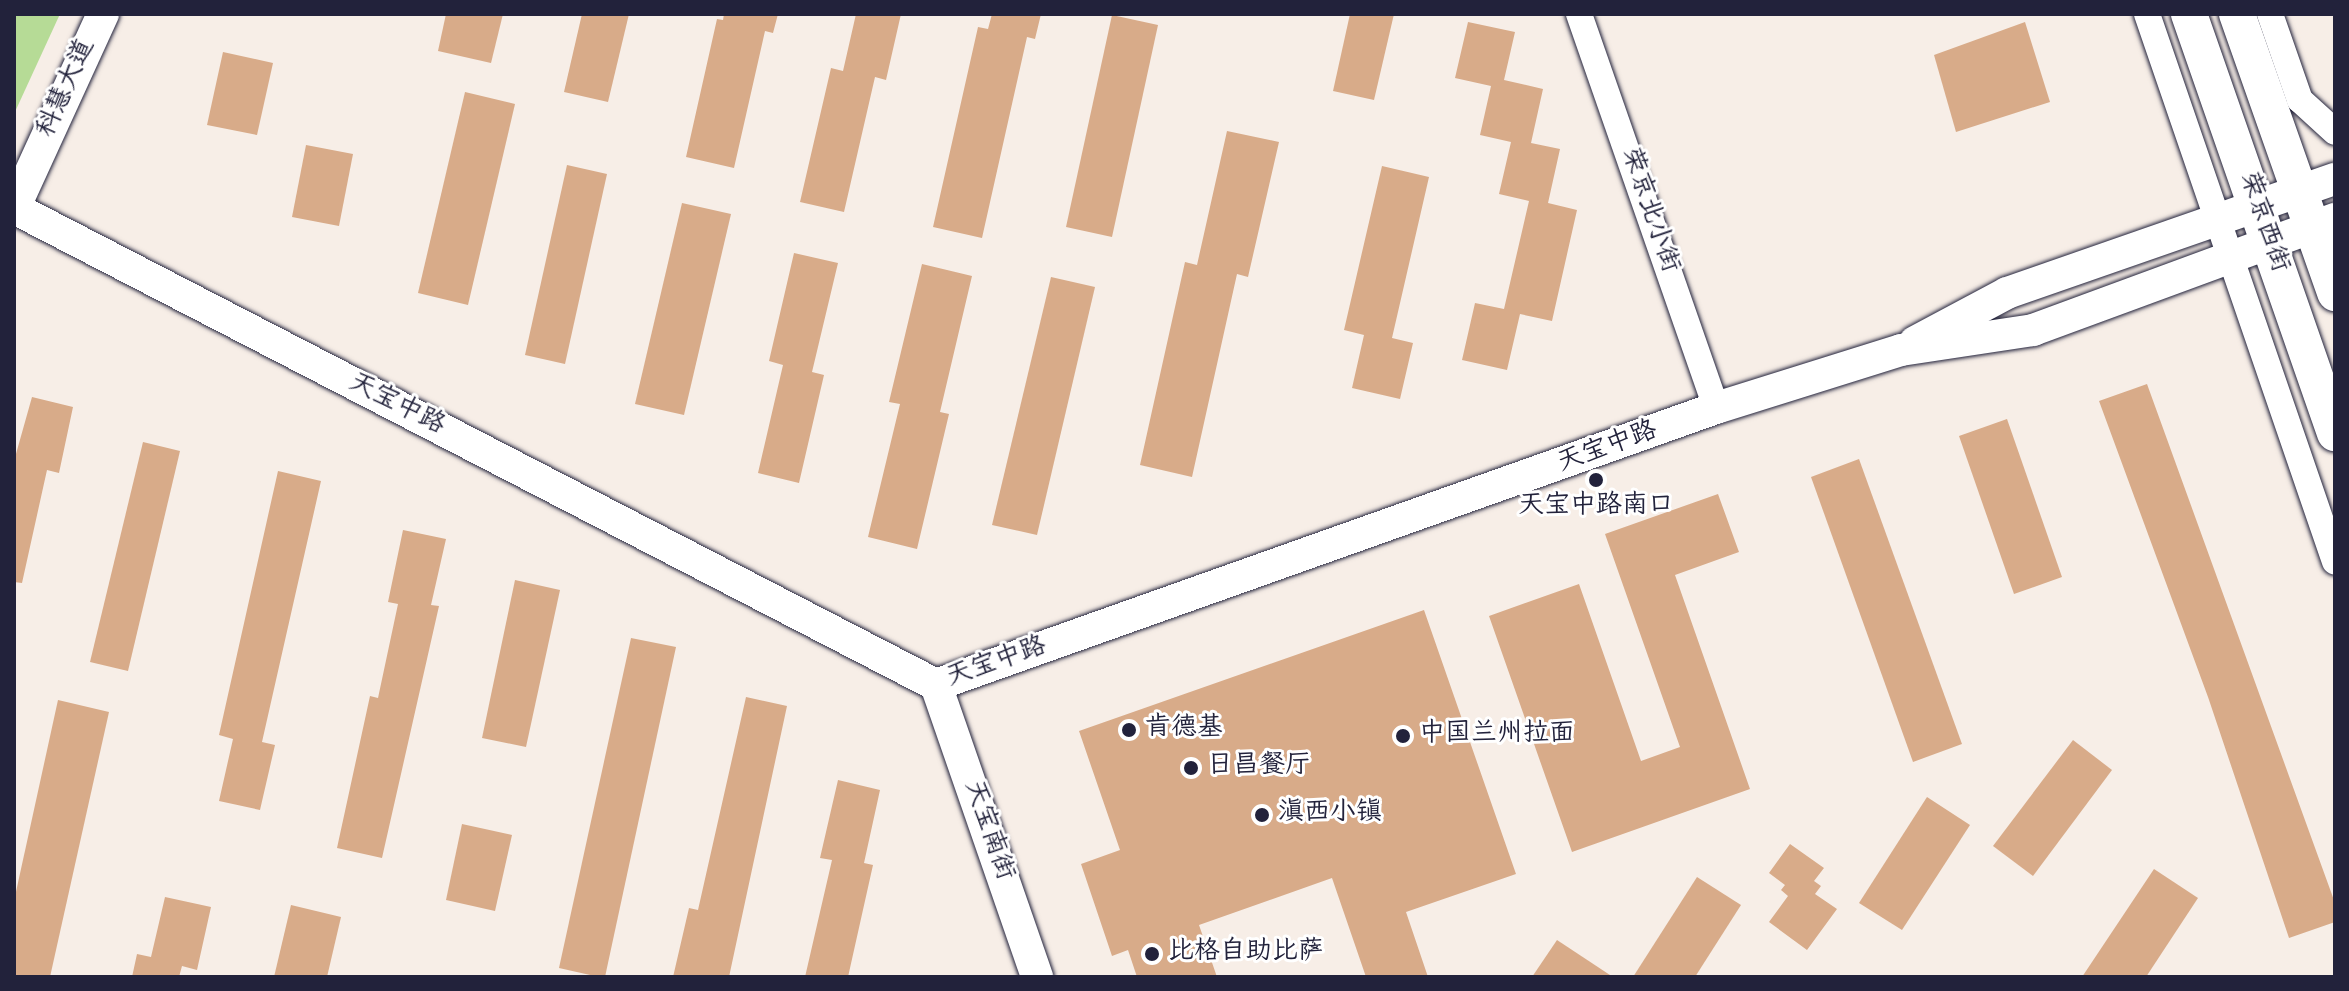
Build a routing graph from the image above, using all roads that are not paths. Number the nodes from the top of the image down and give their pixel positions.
1 (103, 14) edge
2 (1579, 14) edge
3 (2147, 14) edge
4 (2189, 14) edge
5 (2237, 14) edge
6 (2270, 14) edge
7 (2335, 132) edge
8 (2335, 179) edge
9 (2300, 191) junction
10 (2257, 206) junction
11 (14, 208) edge
12 (2219, 220) junction
13 (2324, 224) edge
14 (2270, 244) junction
15 (2232, 259) junction
16 (2335, 293) edge
17 (1901, 350) junction
18 (1716, 408) junction
19 (2335, 433) edge
20 (2335, 562) edge
21 (936, 685) junction
22 (1037, 977) edge

1 - 11 street, 科慧大道
2 - 18 street, 荣京北小街
3 - 12 street
4 - 10 main road, 荣京西街
5 - 9 main road, 荣京西街
6 - 7 street
8 - 9 street, 天宝中路
9 - 10 street, 天宝中路
9 - 13 main road, 荣京西街
10 - 12 street, 天宝中路
10 - 14 main road, 荣京西街
11 - 21 street, 天宝中路
12 - 15 street
12 - 17 street, 天宝中路
13 - 14 street, 天宝中路
13 - 16 main road, 荣京西街
14 - 15 street, 天宝中路
14 - 19 main road, 荣京西街
15 - 17 street, 天宝中路
15 - 20 street
17 - 18 street, 天宝中路
18 - 21 street, 天宝中路
21 - 22 street, 天宝南街

